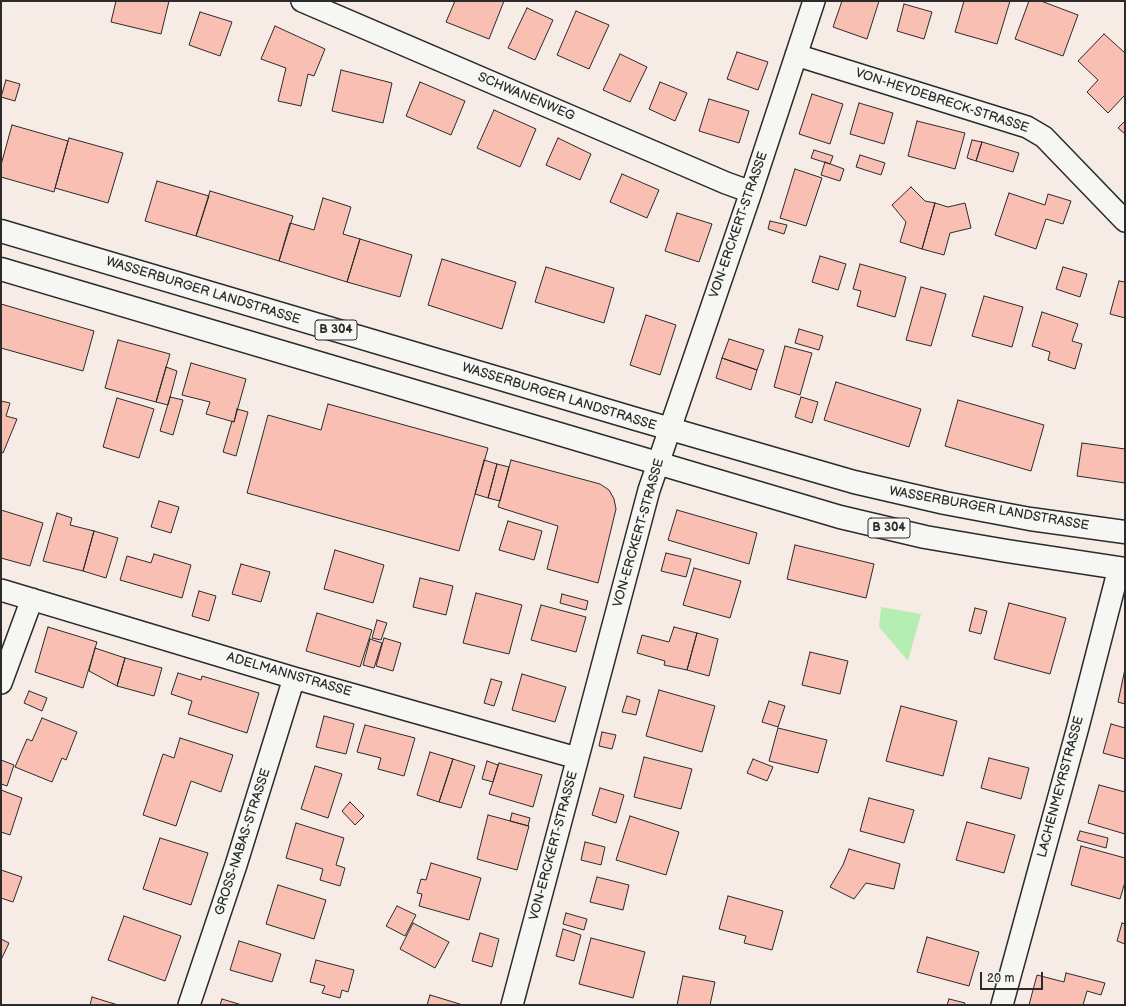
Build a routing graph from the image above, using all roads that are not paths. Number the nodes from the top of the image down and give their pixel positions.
1 (302, 1) edge
2 (814, 1) edge
3 (796, 55) junction
4 (751, 192) junction
5 (1125, 221) edge
6 (1, 230) edge
7 (1, 269) edge
8 (671, 430) junction
9 (659, 464) junction
10 (1125, 532) edge
11 (1122, 568) edge
12 (1, 590) edge
13 (32, 599) junction
14 (294, 678) junction
15 (1, 683) edge
16 (577, 758) junction
17 (189, 1005) edge
18 (512, 1005) edge
19 (1002, 1005) edge

1 - 4 street, SCHWANENWEG
2 - 3 street, VON-ERCKERT-STRASSE
3 - 4 street, VON-ERCKERT-STRASSE
3 - 5 street, VON-HEYDEBRECK-STRASSE
4 - 8 street, VON-ERCKERT-STRASSE
6 - 8 main road, WASSERBURGER LANDSTRASSE / B 304
7 - 9 main road, B 304
8 - 9 street, VON-ERCKERT-STRASSE
8 - 10 main road, WASSERBURGER LANDSTRASSE / B 304
9 - 11 main road, B 304
9 - 16 street, VON-ERCKERT-STRASSE
11 - 19 street, LACHENMEYRSTRASSE
12 - 13 street, ADELMANNSTRASSE
13 - 14 street, ADELMANNSTRASSE
13 - 15 street
14 - 16 street, ADELMANNSTRASSE
14 - 17 street, GROSS-NABAS-STRASSE
16 - 18 street, VON-ERCKERT-STRASSE

